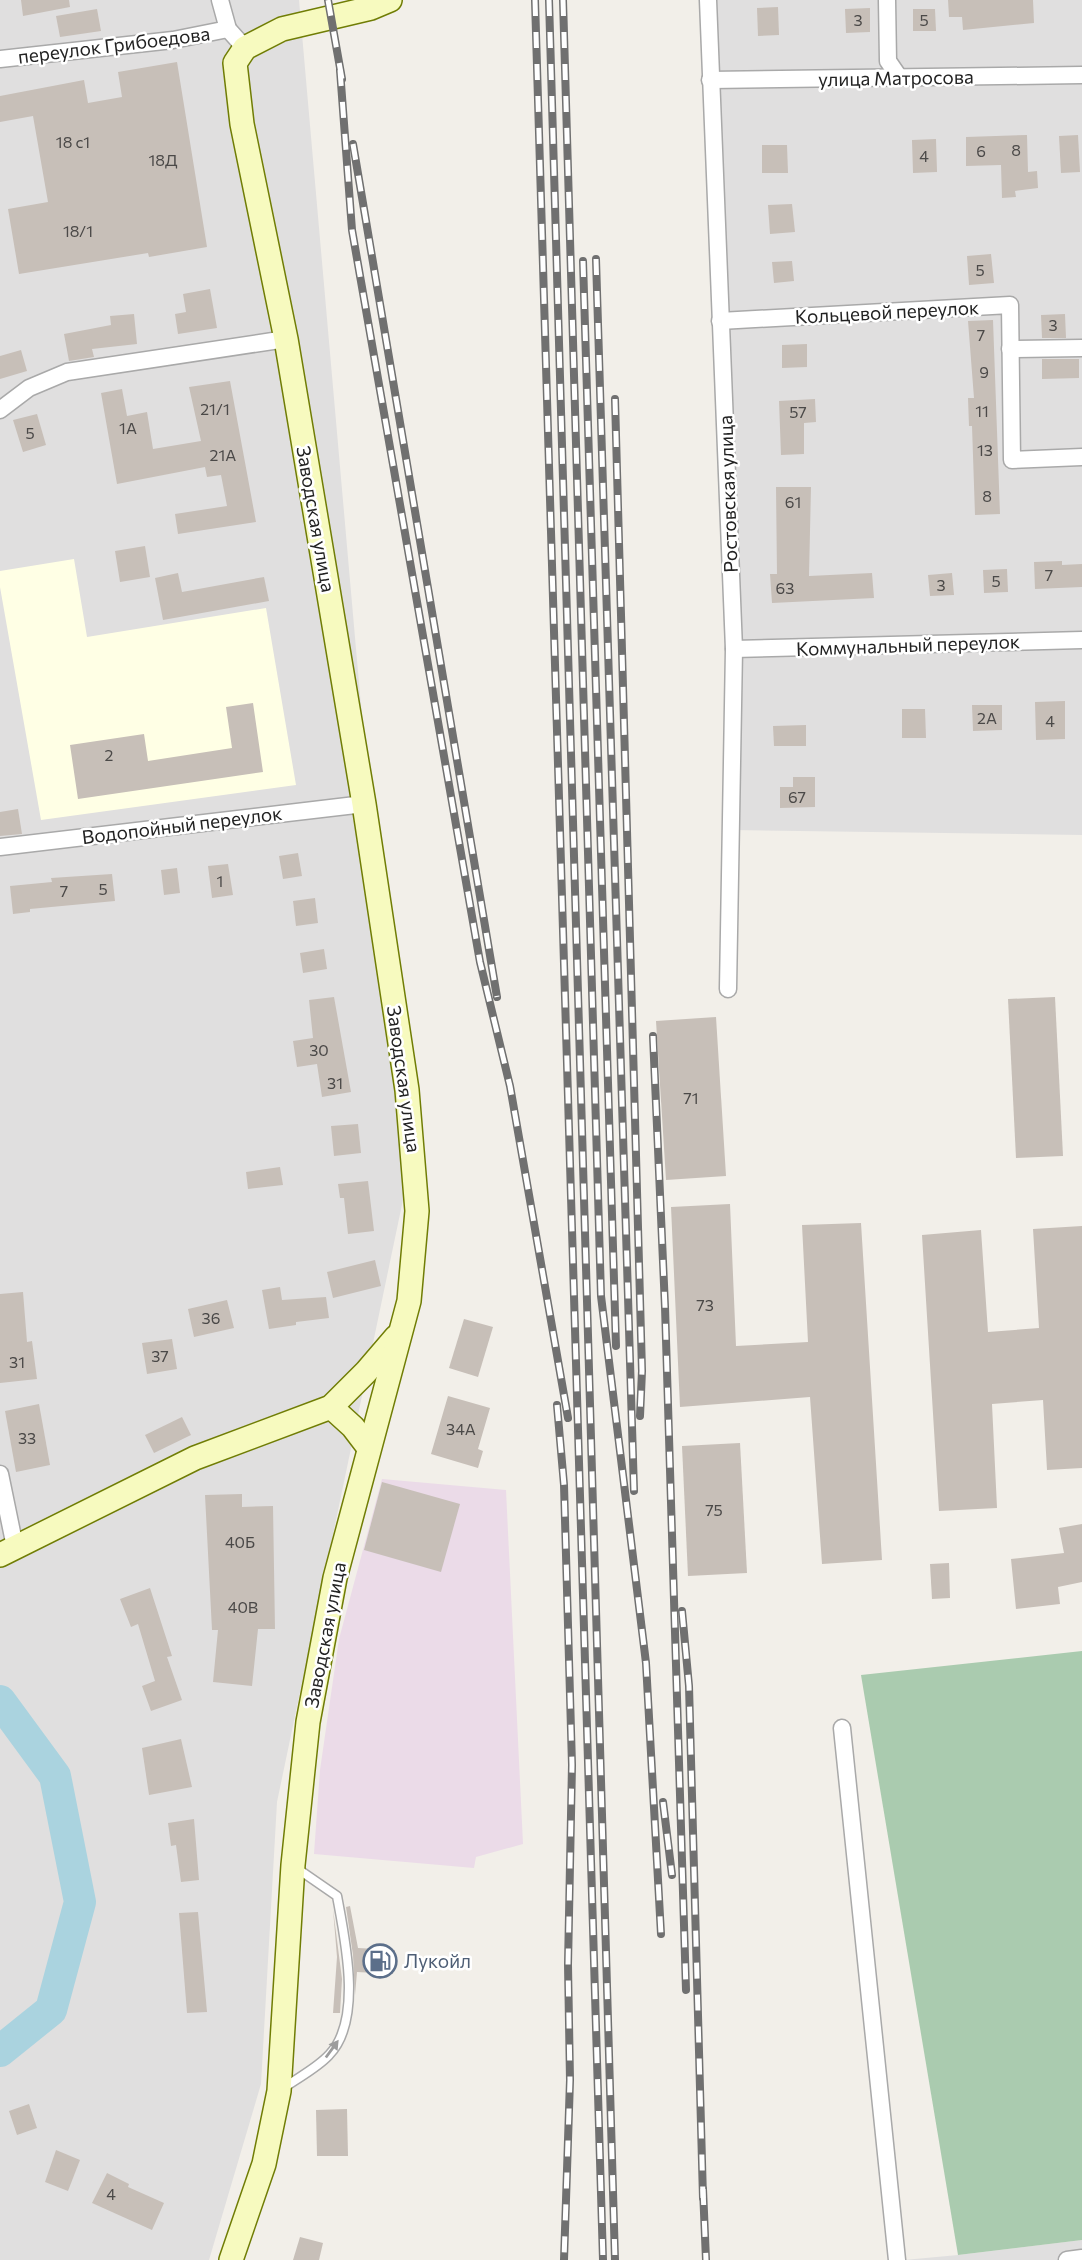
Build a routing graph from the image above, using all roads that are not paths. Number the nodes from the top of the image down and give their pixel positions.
1 (220, 0) edge
2 (390, 0) edge
3 (708, 0) edge
4 (887, 0) edge
5 (228, 29) junction
6 (244, 48) junction
7 (0, 59) edge
8 (1082, 75) edge
9 (899, 78) junction
10 (710, 80) junction
11 (720, 321) junction
12 (286, 339) junction
13 (1082, 348) edge
14 (1010, 349) junction
15 (0, 410) edge
16 (1082, 457) edge
17 (1082, 640) edge
18 (734, 649) junction
19 (364, 804) junction
20 (0, 847) edge
21 (727, 989) dead end
22 (400, 1331) junction
23 (331, 1407) junction
24 (369, 1448) junction
25 (0, 1474) edge
26 (7, 1551) edge
27 (842, 1728) dead end
28 (293, 1865) junction
29 (279, 2091) junction
30 (1082, 2258) edge
31 (231, 2260) edge
32 (897, 2260) edge
33 (1067, 2260) edge

1 - 5 street
2 - 6 main road
3 - 10 street, Ростовская улица
4 - 9 street
5 - 6 street
5 - 7 street, переулок Грибоедова
6 - 12 main road, Заводская улица
8 - 9 street, улица Матросова
9 - 10 street, улица Матросова
10 - 11 street, Ростовская улица
11 - 14 street, Кольцевой переулок
11 - 18 street, Ростовская улица
12 - 15 street
12 - 19 main road, Заводская улица
13 - 14 street
14 - 16 street, Кольцевой переулок
17 - 18 street, Коммунальный переулок
18 - 21 street, Ростовская улица
19 - 20 street, Водопойный переулок
19 - 22 main road, Заводская улица
22 - 23 main road
22 - 24 main road, Заводская улица
23 - 24 main road
23 - 26 main road
24 - 28 main road, Заводская улица
25 - 26 street
27 - 32 street
28 - 29 main road, Заводская улица
29 -> 28 lane
29 - 31 main road, Заводская улица
30 - 33 street

